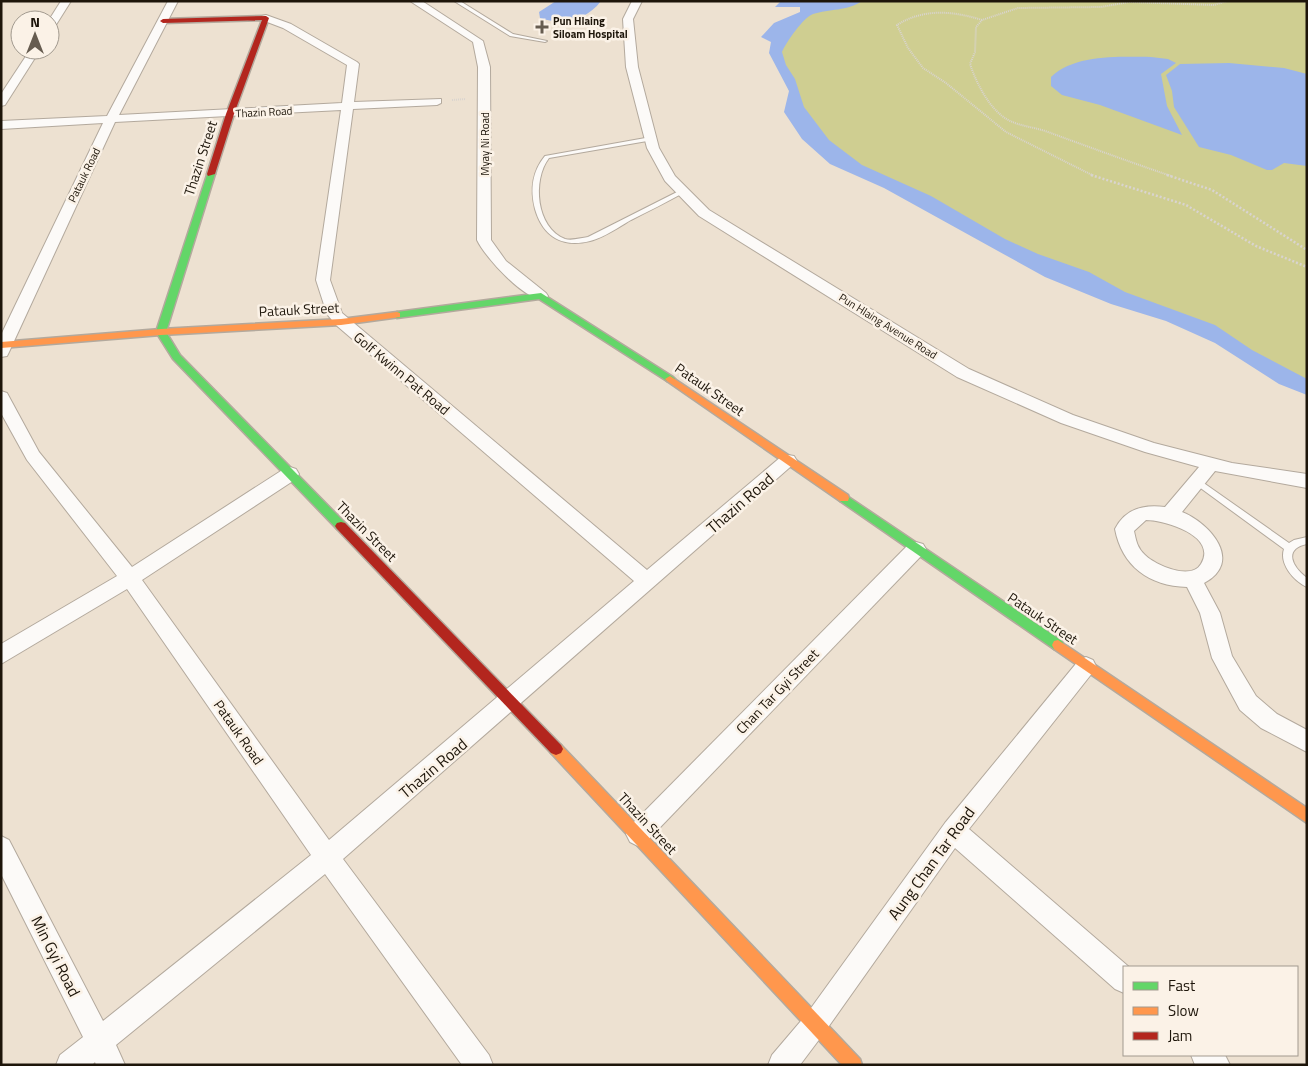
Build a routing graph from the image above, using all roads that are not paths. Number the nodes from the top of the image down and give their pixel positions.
1 (173, 1) edge
2 (415, 1) edge
3 (456, 1) edge
4 (637, 1) edge
5 (266, 18) junction
6 (162, 21) junction
7 (545, 41) dead end
8 (29, 60) edge
9 (437, 101) road end
10 (1, 103) edge
11 (347, 107) junction
12 (230, 114) junction
13 (111, 119) junction
14 (1, 125) edge
15 (651, 139) junction
16 (683, 191) junction
17 (541, 296) junction
18 (340, 322) junction
19 (161, 332) junction
20 (2, 347) edge
21 (1, 398) edge
22 (788, 461) junction
23 (1211, 464) junction
24 (290, 474) junction
25 (1307, 481) edge
26 (1198, 482) junction
27 (1169, 514) junction
28 (1307, 540) edge
29 (1289, 548) junction
30 (916, 549) junction
31 (130, 578) junction
32 (1192, 578) junction
33 (648, 582) junction
34 (1307, 583) edge
35 (1, 655) edge
36 (1086, 666) junction
37 (512, 701) junction
38 (1307, 742) edge
39 (1307, 816) edge
40 (953, 831) junction
41 (638, 834) junction
42 (1, 848) edge
43 (327, 857) junction
44 (1123, 979) edge
45 (815, 1024) junction
46 (99, 1041) junction
47 (1206, 1056) edge
48 (70, 1065) edge
49 (111, 1065) edge
50 (479, 1065) edge
51 (782, 1065) edge
52 (854, 1065) edge
53 (1216, 1065) edge

1 - 6 street, Patauk Road
2 - 17 street, Myay Ni Road
3 - 7 lane
4 - 15 street, Pun Hlaing Avenue Road
5 - 6 street
5 - 11 street, Golf Kwinn Pat Road
5 - 12 street, Thazin Street
6 - 13 street, Patauk Road
8 - 10 street
9 - 11 street, Thazin Road
11 - 12 street, Thazin Road
11 - 18 street, Golf Kwinn Pat Road
12 - 13 street, Thazin Road
12 - 19 street, Thazin Street
13 - 14 street, Thazin Road
13 - 20 street, Patauk Road
15 - 16 street, Pun Hlaing Avenue Road
15 - 16 lane
16 - 23 street, Pun Hlaing Avenue Road
17 - 18 street, Patauk Street
17 - 22 street, Patauk Street
18 - 19 street, Patauk Street
18 - 33 street, Golf Kwinn Pat Road
19 - 20 street, Patauk Street
19 - 24 street, Thazin Street
21 - 31 street, Patauk Road
22 - 30 street, Patauk Street
22 - 33 street, Thazin Road
23 - 25 street, Pun Hlaing Avenue Road
23 - 26 street
24 - 31 street
24 - 37 street, Thazin Street
26 - 27 street
26 - 29 lane
27 - 32 street
27 - 32 street
28 - 29 lane
29 - 34 lane
30 - 36 street, Patauk Street
30 - 41 street, Chan Tar Gyi Street
31 - 35 street
31 - 43 street, Patauk Road
32 - 38 street
33 - 37 street, Thazin Road
36 - 39 street, Patauk Street
36 - 40 street, Aung Chan Tar Road
37 - 41 street, Thazin Street
37 - 43 street, Thazin Road
40 - 44 street
40 - 45 street, Aung Chan Tar Road
41 - 45 street, Thazin Street
42 - 46 street, Min Gyi Road
43 - 46 street, Thazin Road
43 - 50 street, Patauk Road
45 - 51 street, Aung Chan Tar Road
45 - 52 street, Thazin Street
46 - 48 street, Thazin Road
46 - 49 street, Min Gyi Road
47 - 53 street

